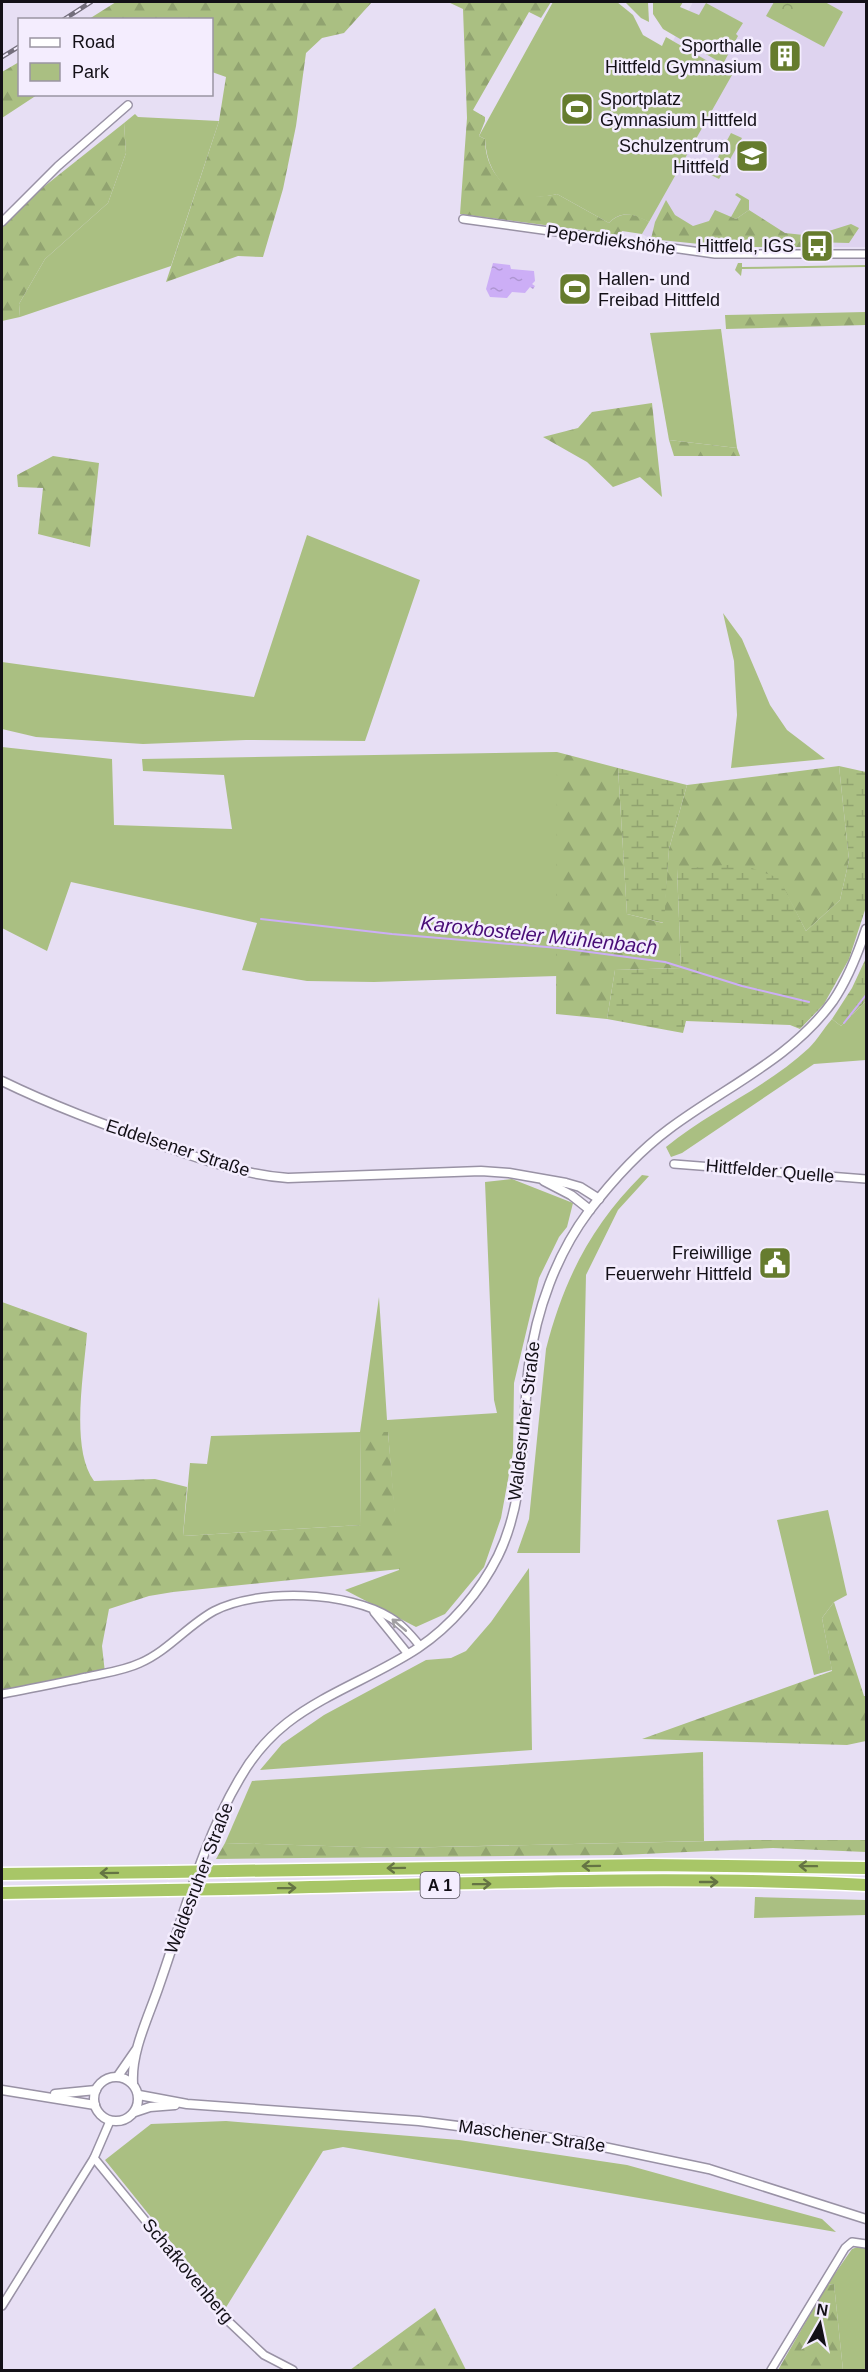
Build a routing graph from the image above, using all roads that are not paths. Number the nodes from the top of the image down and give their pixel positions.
1 (128, 105) dead end
2 (463, 219) dead end
3 (2, 222) edge
4 (867, 254) edge
5 (867, 929) edge
6 (2, 1081) edge
7 (674, 1164) dead end
8 (867, 1179) edge
9 (541, 1180) junction
10 (599, 1199) junction
11 (590, 1210) junction
12 (373, 1610) junction
13 (420, 1646) junction
14 (408, 1654) junction
15 (2, 1694) edge
16 (867, 1868) edge
17 (2, 1874) edge
18 (867, 1885) edge
19 (2, 1893) edge
20 (139, 2044) junction
21 (118, 2076) junction
22 (133, 2083) junction
23 (2, 2090) edge
24 (96, 2090) junction
25 (37, 2095) junction
26 (139, 2095) junction
27 (187, 2104) junction
28 (95, 2105) junction
29 (135, 2112) junction
30 (110, 2121) junction
31 (94, 2158) junction
32 (867, 2219) edge
33 (867, 2244) edge
34 (2, 2306) edge
35 (293, 2370) edge
36 (771, 2370) edge

1 - 3 street
2 - 4 street, Peperdiekshöhe
5 - 10 street, Waldesruher Straße
6 - 9 street, Eddelsener Straße
7 - 8 street, Hittfelder Quelle
9 - 10 street, Eddelsener Straße
9 - 11 street, Eddelsener Straße
10 - 11 street, Waldesruher Straße
11 - 13 street, Waldesruher Straße
13 -> 12 street
12 - 14 street
12 - 15 street
13 - 14 street, Waldesruher Straße
14 - 20 street, Waldesruher Straße
16 -> 17 highway, A 1, bridge
19 -> 18 highway, A 1, bridge
20 - 21 street, Waldesruher Straße
20 - 22 street, Waldesruher Straße
21 - 22 street
21 - 24 street
22 - 26 street
23 - 25 street
24 - 25 street
24 - 28 street
25 - 28 street
26 - 27 street, Maschener Straße
26 - 29 street
27 - 29 street, Maschener Straße
27 - 32 street, Maschener Straße
28 - 30 street
29 - 30 street
30 - 31 street
31 - 34 street
31 - 35 street, Schafkovenberg
33 - 36 street

